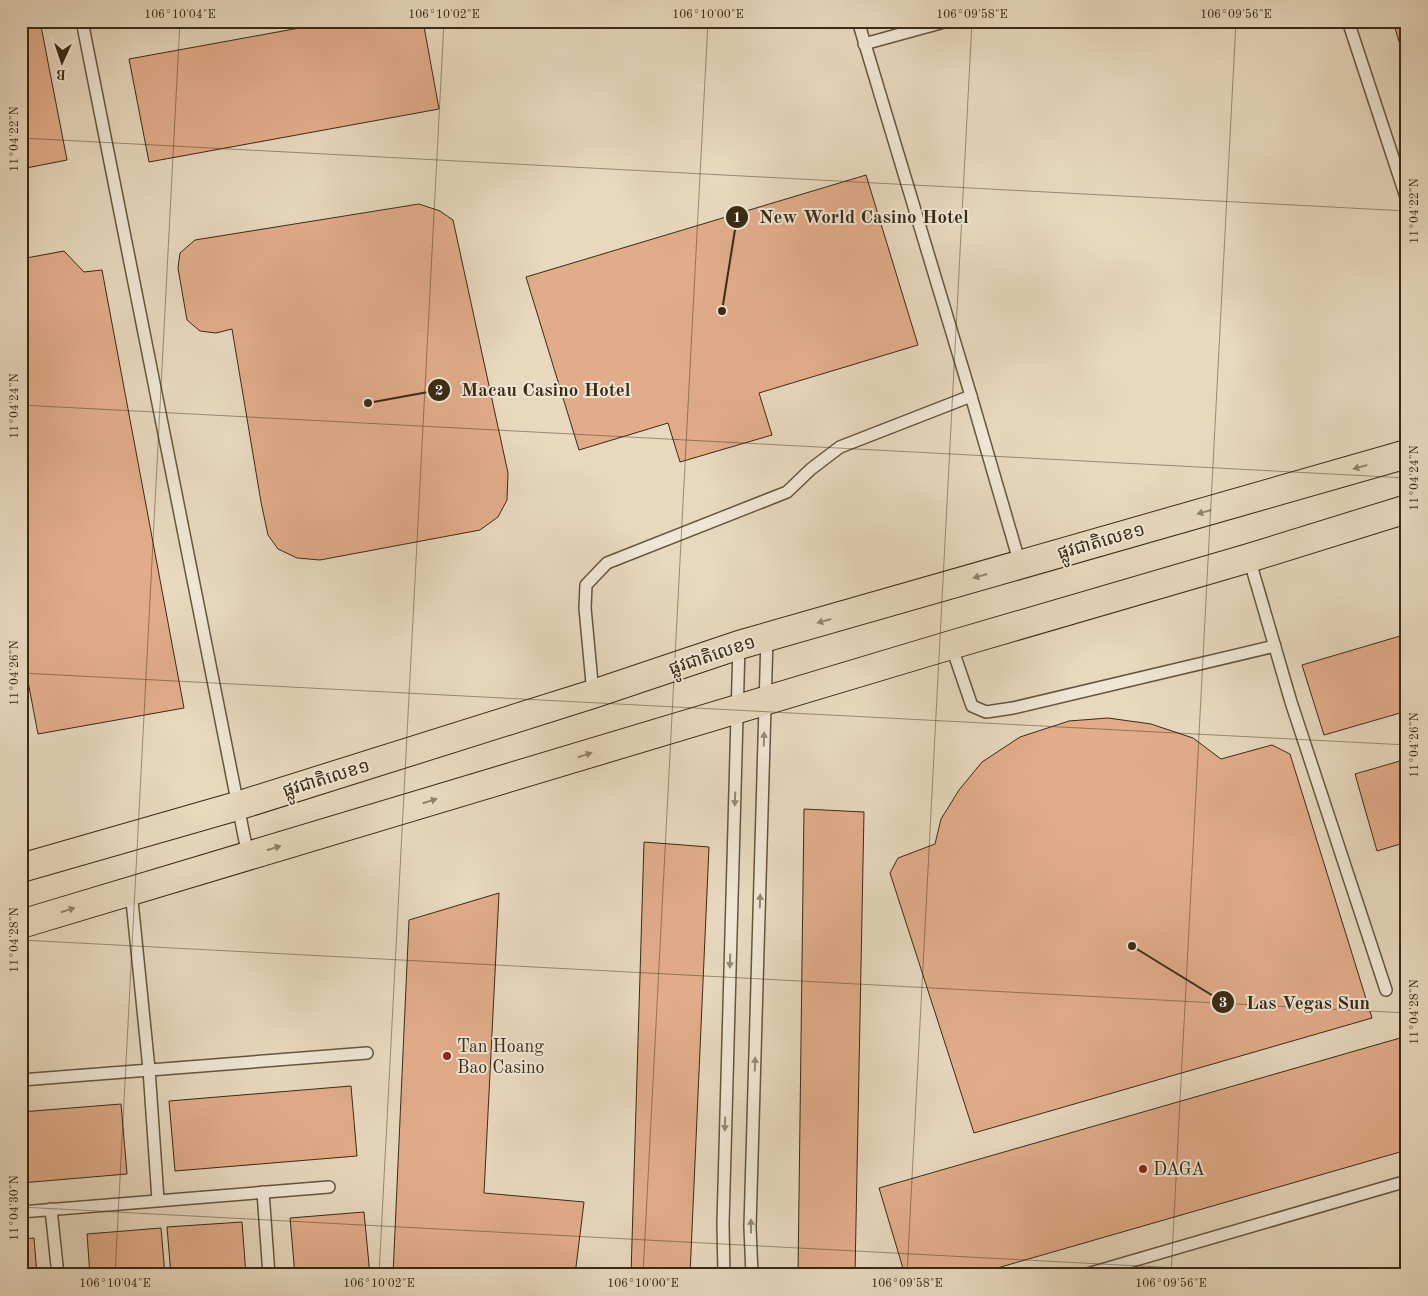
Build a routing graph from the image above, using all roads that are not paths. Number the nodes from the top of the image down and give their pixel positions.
1 (82, 21) edge
2 (858, 21) edge
3 (948, 21) edge
4 (1348, 21) edge
5 (864, 44) junction
6 (1407, 200) edge
7 (971, 396) junction
8 (1407, 454) edge
9 (1407, 509) edge
10 (1249, 558) junction
11 (1020, 564) junction
12 (767, 637) junction
13 (739, 645) junction
14 (951, 645) junction
15 (1275, 646) junction
16 (593, 694) junction
17 (765, 701) junction
18 (737, 709) junction
19 (237, 806) junction
20 (248, 856) junction
21 (21, 868) edge
22 (131, 891) junction
23 (21, 924) edge
24 (1386, 990) dead end
25 (367, 1053) dead end
26 (149, 1069) junction
27 (21, 1080) edge
28 (1407, 1181) edge
29 (329, 1187) dead end
30 (263, 1192) junction
31 (158, 1200) junction
32 (51, 1209) junction
33 (21, 1212) edge
34 (58, 1275) edge
35 (269, 1275) edge
36 (724, 1275) edge
37 (752, 1275) edge
38 (1084, 1275) edge

1 - 19 lane
2 - 5 lane
3 - 5 lane
4 - 6 lane
5 - 7 lane
7 - 11 lane
7 - 16 lane
8 -> 11 highway, ផ្លូវជាតិលេខ១
9 - 10 highway
10 - 14 highway
10 - 15 lane
11 -> 12 highway, ផ្លូវជាតិលេខ១
12 - 13 highway, ផ្លូវជាតិលេខ១
12 - 17 lane
13 - 16 highway, ផ្លូវជាតិលេខ១
13 - 18 lane
14 - 15 lane
14 - 17 highway
15 - 24 lane
16 - 19 highway, ផ្លូវជាតិលេខ១
17 - 18 highway
37 -> 17 lane
20 -> 18 highway
18 -> 36 lane
19 - 20 lane
19 - 21 highway, ផ្លូវជាតិលេខ១
20 - 22 highway
23 -> 22 highway
22 - 26 lane
25 - 26 lane
26 - 27 lane
26 - 31 lane
28 - 38 lane
29 - 30 lane
30 - 31 lane
30 - 35 lane
31 - 32 lane
32 - 33 lane
32 - 34 lane

